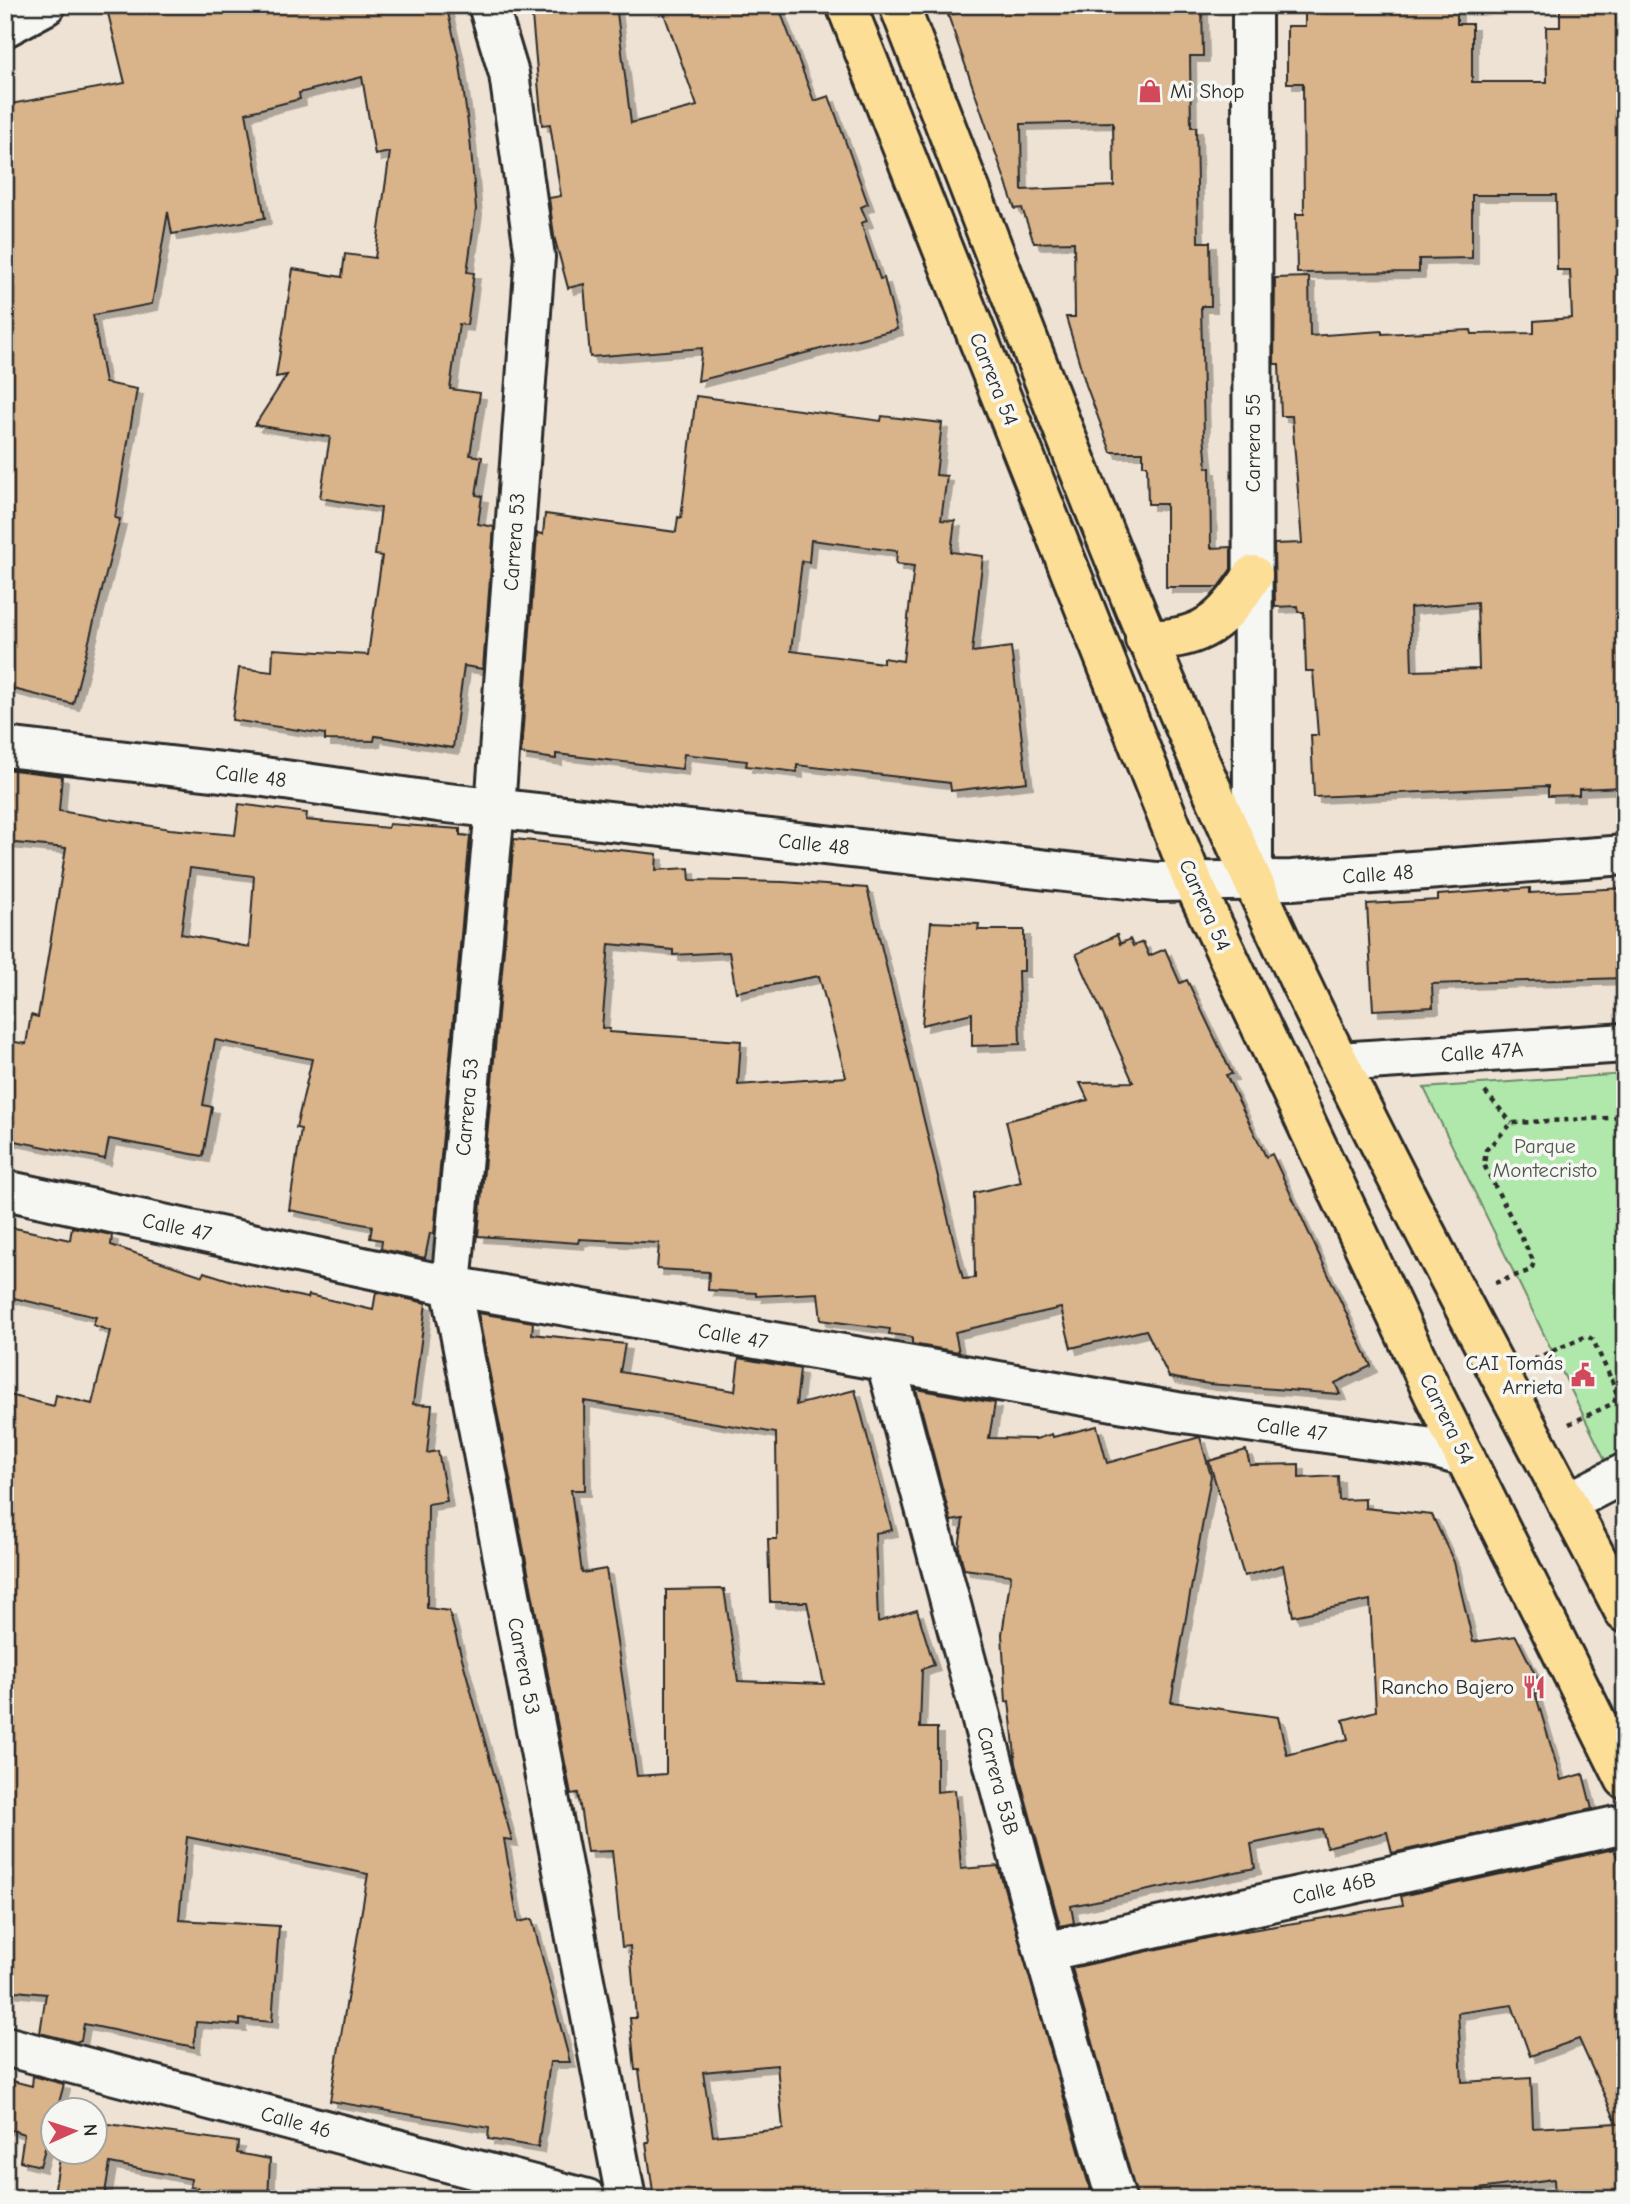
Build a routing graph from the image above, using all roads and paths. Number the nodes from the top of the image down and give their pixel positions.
1 (46, 5) edge
2 (488, 5) edge
3 (846, 5) edge
4 (899, 5) edge
5 (1252, 5) edge
6 (5, 27) edge
7 (1253, 575) junction
8 (1145, 639) junction
9 (5, 747) edge
10 (495, 808) junction
11 (1625, 855) edge
12 (1254, 882) junction
13 (1194, 884) junction
14 (1625, 1043) edge
15 (1339, 1062) junction
16 (1480, 1086) dead end
17 (1625, 1117) edge
18 (1512, 1124) junction
19 (5, 1190) edge
20 (1494, 1284) dead end
21 (451, 1286) junction
22 (1533, 1359) dead end
23 (886, 1363) junction
24 (1625, 1378) edge
25 (1612, 1381) junction
26 (1567, 1425) dead end
27 (1465, 1457) junction
28 (1625, 1473) edge
29 (1567, 1503) junction
30 (1625, 1614) edge
31 (1625, 1779) edge
32 (1625, 1824) edge
33 (1044, 1952) junction
34 (5, 2046) edge
35 (587, 2199) edge
36 (626, 2199) edge
37 (1116, 2199) edge

1 - 6 street
2 - 10 street, Carrera 53
3 - 13 main road, Carrera 54
4 - 8 main road
5 - 7 street, Carrera 55
7 - 8 main road
7 - 12 street, Carrera 55
8 - 12 main road
9 - 10 street, Calle 48
10 - 13 street, Calle 48
10 - 21 street, Carrera 53
11 - 12 street, Calle 48
12 - 13 street, Calle 48
12 - 15 main road
13 - 27 main road, Carrera 54
14 - 15 street, Calle 47A
15 - 29 main road
16 - 18 path
17 - 18 path
18 - 20 path
19 - 21 street, Calle 47
21 - 23 street, Calle 47
21 - 36 street, Carrera 53
22 - 25 path
23 - 27 street, Calle 47
23 - 33 street, Carrera 53B
24 - 25 path
25 - 26 path
27 - 31 main road, Carrera 54
28 - 29 street
29 - 30 main road
32 - 33 street, Calle 46B
33 - 37 street, Carrera 53B
34 - 35 street, Calle 46

